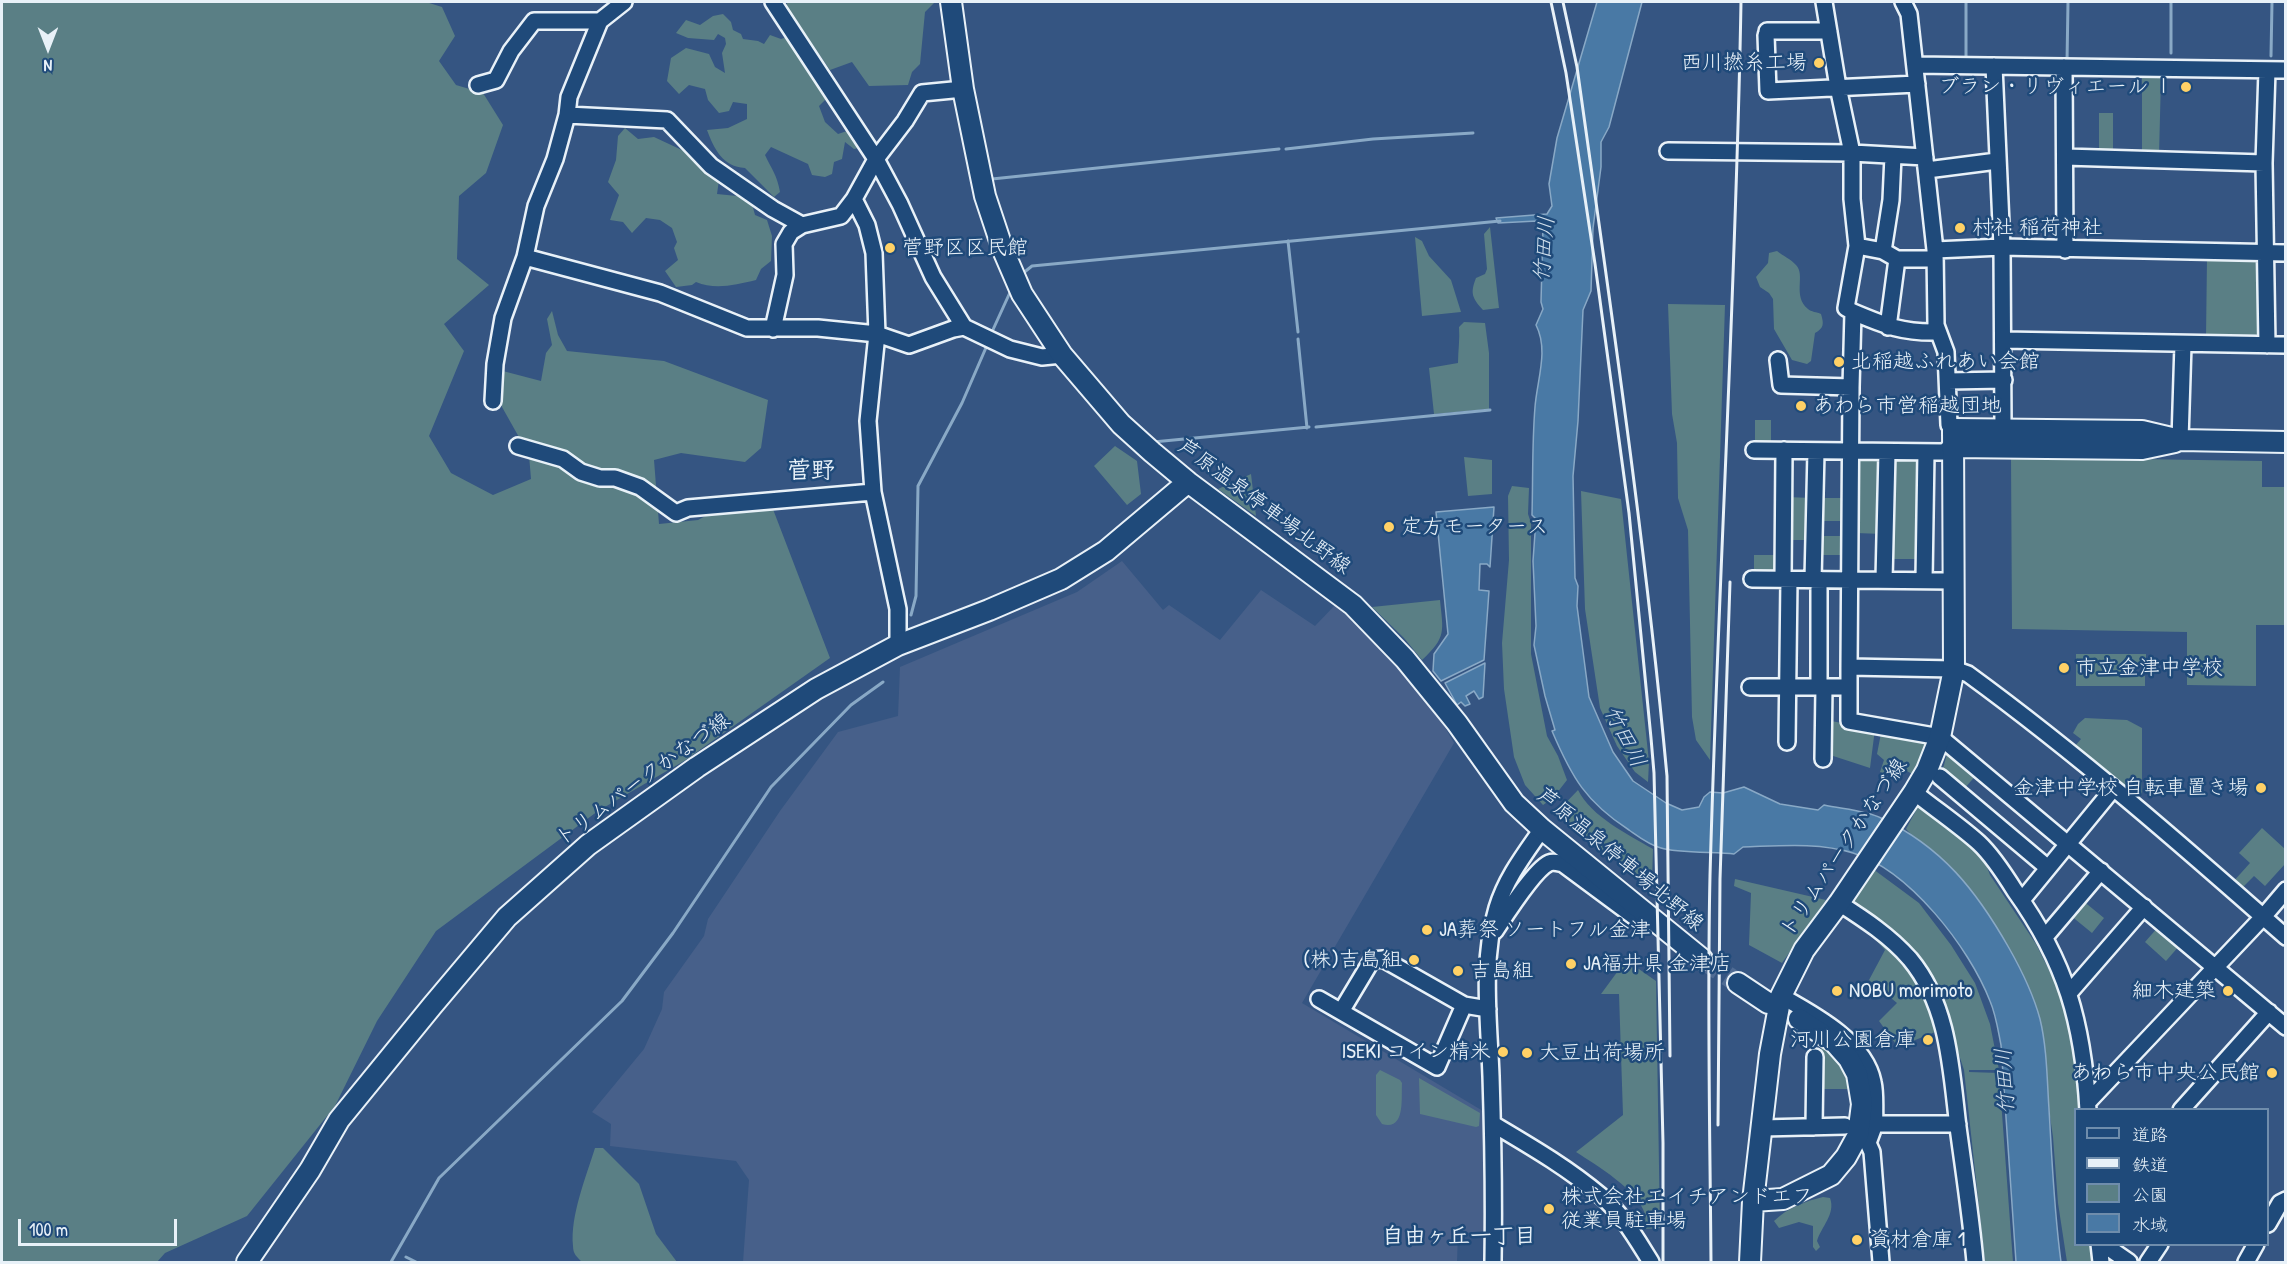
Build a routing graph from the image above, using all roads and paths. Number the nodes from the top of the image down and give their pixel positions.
1 (624, 2) edge
2 (773, 2) edge
3 (951, 2) edge
4 (1824, 2) edge
5 (1903, 2) edge
6 (600, 21) junction
7 (1829, 31) junction
8 (1914, 65) junction
9 (1994, 66) junction
10 (2064, 67) junction
11 (2266, 70) junction
12 (2286, 70) edge
13 (1917, 84) junction
14 (478, 85) dead end
15 (1838, 87) junction
16 (963, 89) junction
17 (567, 116) junction
18 (1668, 151) dead end
19 (1852, 153) junction
20 (1893, 156) junction
21 (2065, 157) junction
22 (876, 159) junction
23 (1997, 161) junction
24 (1926, 163) junction
25 (2264, 163) junction
26 (854, 199) junction
27 (802, 225) junction
28 (1857, 246) junction
29 (2001, 247) junction
30 (2065, 250) junction
31 (2267, 253) junction
32 (2286, 253) edge
33 (1890, 255) junction
34 (1935, 255) junction
35 (525, 257) junction
36 (1853, 312) junction
37 (964, 327) junction
38 (1888, 327) junction
39 (773, 329) junction
40 (1938, 332) junction
41 (877, 334) junction
42 (2003, 340) junction
43 (2183, 344) junction
44 (2267, 345) junction
45 (2286, 345) edge
46 (1062, 355) junction
47 (1778, 360) dead end
48 (2004, 380) junction
49 (1948, 381) junction
50 (1851, 387) junction
51 (493, 401) dead end
52 (2003, 428) junction
53 (1952, 438) junction
54 (2180, 440) junction
55 (2286, 442) edge
56 (518, 446) dead end
57 (1754, 450) dead end
58 (1784, 450) junction
59 (1816, 451) junction
60 (1851, 451) junction
61 (1887, 452) junction
62 (1926, 452) junction
63 (1188, 482) junction
64 (873, 492) junction
65 (1752, 579) dead end
66 (1786, 579) junction
67 (1816, 579) junction
68 (1850, 580) junction
69 (1884, 580) junction
70 (1924, 580) junction
71 (1954, 581) junction
72 (898, 645) junction
73 (1849, 667) junction
74 (1954, 669) junction
75 (1750, 687) dead end
76 (1788, 687) junction
77 (1821, 687) junction
78 (1849, 687) junction
79 (1824, 718) junction
80 (1850, 721) junction
81 (1940, 737) junction
82 (1787, 742) dead end
83 (1824, 759) dead end
84 (1940, 777) dead end
85 (2113, 789) junction
86 (1911, 796) junction
87 (1542, 829) junction
88 (2069, 845) junction
89 (2048, 868) junction
90 (2101, 871) junction
91 (2286, 890) edge
92 (1842, 898) junction
93 (2022, 900) junction
94 (2144, 907) junction
95 (2263, 917) junction
96 (1644, 924) dead end
97 (1492, 936) junction
98 (2045, 937) junction
99 (2286, 938) edge
100 (1702, 959) tunnel mouth
101 (2215, 968) junction
102 (1738, 983) tunnel mouth
103 (2070, 992) junction
104 (1320, 999) dead end
105 (1774, 999) junction
106 (1464, 1005) junction
107 (1488, 1009) junction
108 (1342, 1010) junction
109 (2269, 1012) junction
110 (1798, 1019) dead end
111 (2286, 1027) edge
112 (1815, 1057) dead end
113 (2088, 1106) edge
114 (2183, 1108) edge
115 (1493, 1124) junction
116 (1875, 1124) junction
117 (1958, 1124) junction
118 (1845, 1126) dead end
119 (1814, 1127) junction
120 (1762, 1128) junction
121 (2286, 1200) edge
122 (1753, 1201) junction
123 (2269, 1222) edge
124 (2099, 1246) edge
125 (2104, 1246) edge
126 (2159, 1246) edge
127 (2255, 1246) edge
128 (1751, 1262) edge
129 (247, 1263) edge
130 (1493, 1263) edge
131 (1651, 1263) edge
132 (1881, 1263) edge
133 (1975, 1263) edge
134 (2101, 1263) edge
135 (2129, 1263) edge
136 (2148, 1263) edge
137 (2246, 1263) edge

1 - 6 street
2 - 22 street
3 - 16 main road, 芦原温泉停車場北野線
4 - 7 street
5 - 8 street
6 - 14 street
6 - 17 street
7 - 15 street
7 - 15 street
8 - 9 street
8 - 13 street
9 - 10 street
9 - 23 street
10 - 11 street
10 - 21 street
11 - 12 street
11 - 25 street
13 - 15 street
13 - 24 street
15 - 19 street
16 - 22 street
16 - 46 main road, 芦原温泉停車場北野線
17 - 27 street
17 - 35 street
18 - 19 street
19 - 20 street
19 - 28 street
20 - 24 street
20 - 33 street
21 - 25 street
21 - 30 street
22 - 26 street
22 - 37 street
23 - 24 street
23 - 29 street
24 - 34 street
25 - 31 street
26 - 27 street
26 - 41 street
27 - 39 street
28 - 33 street
28 - 36 street
29 - 30 street
29 - 34 street
29 - 42 street
30 - 31 street
31 - 32 street
31 - 44 street
33 - 34 street
33 - 38 street
34 - 40 street
35 - 39 street
35 - 51 street
36 - 38 street
36 - 50 street
37 - 41 street
37 - 46 street
38 - 40 street
39 - 41 street
40 - 49 street
41 - 64 street
42 - 43 street
42 - 48 street
43 - 44 street
43 - 54 street
44 - 45 street
46 - 63 main road, 芦原温泉停車場北野線
47 - 50 street
48 - 49 street
48 - 52 street
49 - 53 street
50 - 60 street
52 - 53 main road
52 - 54 main road
53 - 54 main road
53 - 62 street
53 - 71 main road, トリムパークかなづ線
54 - 55 main road
56 - 64 street
57 - 58 street
58 - 59 street
58 - 66 street
59 - 60 street
59 - 67 street
60 - 61 street
60 - 68 street
61 - 62 street
61 - 69 street
62 - 70 street
63 - 72 main road, トリムパークかなづ線
63 - 87 main road, 芦原温泉停車場北野線
64 - 72 street
65 - 66 street
66 - 67 street
66 - 76 street
67 - 68 street
67 - 77 street
68 - 69 street
68 - 73 street
69 - 70 street
70 - 71 street
71 - 74 main road, トリムパークかなづ線
72 - 129 main road, トリムパークかなづ線
73 - 74 street
73 - 78 street
74 - 81 main road, トリムパークかなづ線
74 - 85 street
75 - 76 street
76 - 77 street
76 - 82 street
77 - 78 street
77 - 79 street
78 - 80 street
79 - 80 street
79 - 83 street
80 - 81 street
81 - 86 main road, トリムパークかなづ線
81 - 88 street
84 - 89 street
85 - 88 street
85 - 95 street
86 - 92 main road, トリムパークかなづ線
86 - 93 street
87 - 97 street
87 - 100 main road, 芦原温泉停車場北野線
88 - 89 street
88 - 90 street
89 - 93 street
90 - 94 street
90 - 98 street
91 - 95 street
92 - 105 main road, トリムパークかなづ線
92 - 117 street
93 - 98 street
94 - 101 street
94 - 103 street
95 - 99 street
95 - 101 street
96 - 97 street
97 - 107 street
98 - 103 street
101 - 109 street
101 - 113 street
102 - 105 main road
103 - 113 street
104 - 108 street
105 - 116 street
105 - 120 main road, トリムパークかなづ線
106 - 107 street
106 - 108 street
106 - 108 street
107 - 115 street
109 - 111 street
109 - 114 street
110 - 122 main road
112 - 119 street
115 - 130 street
115 - 131 street
116 - 117 street
116 - 132 street
117 - 133 street
118 - 119 street
119 - 120 street
120 - 122 main road, トリムパークかなづ線
121 - 123 street
122 - 128 main road
124 - 134 street
125 - 135 street
126 - 136 street
127 - 137 street

